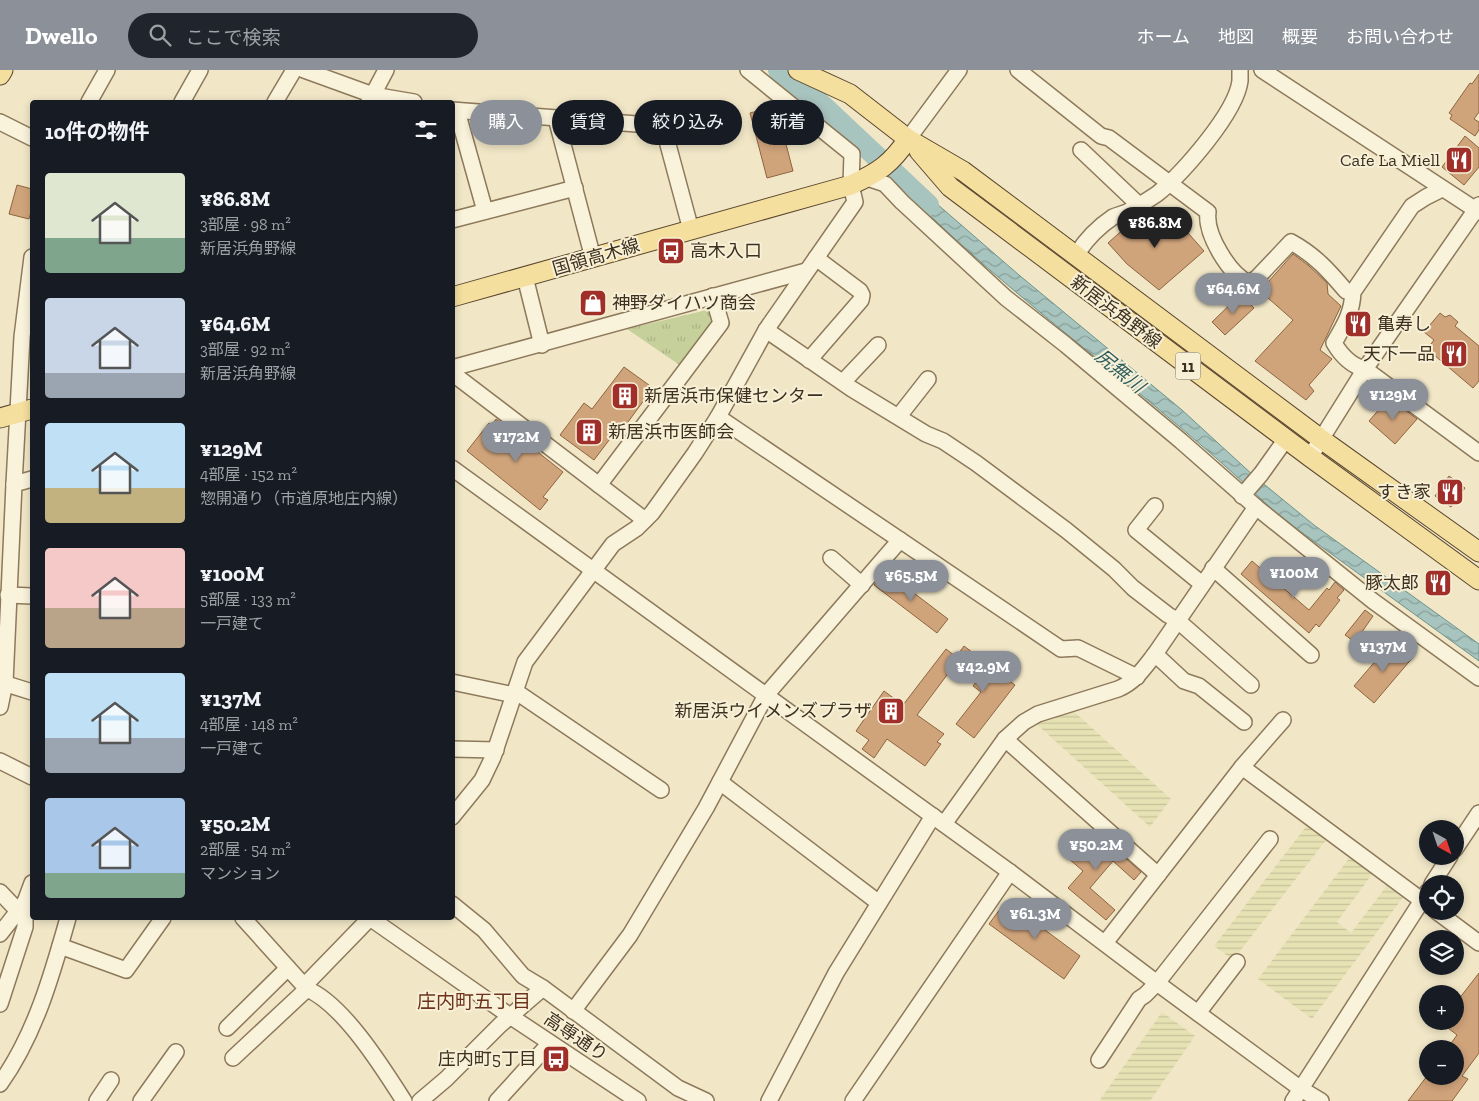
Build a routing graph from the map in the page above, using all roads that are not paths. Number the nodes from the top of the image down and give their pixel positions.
1 (3, 70) edge
2 (107, 70) edge
3 (200, 70) edge
4 (294, 70) edge
5 (304, 70) edge
6 (386, 70) edge
7 (748, 70) edge
8 (798, 70) edge
9 (958, 70) edge
10 (1018, 70) edge
11 (1240, 70) edge
12 (1262, 70) edge
13 (0, 75) edge
14 (371, 99) edge
15 (90, 100) edge
16 (183, 100) edge
17 (277, 100) edge
18 (385, 100) edge
19 (455, 110) edge
20 (552, 118) edge
21 (0, 122) edge
22 (624, 123) edge
23 (30, 137) edge
24 (908, 140) junction
25 (563, 145) edge
26 (1081, 150) dead end
27 (873, 173) junction
28 (1168, 183) junction
29 (575, 188) junction
30 (1442, 189) junction
31 (1139, 205) junction
32 (1478, 209) edge
33 (485, 211) junction
34 (455, 219) edge
35 (691, 230) junction
36 (1076, 255) junction
37 (593, 258) junction
38 (816, 258) junction
39 (806, 272) junction
40 (525, 277) junction
41 (30, 288) edge
42 (1353, 292) junction
43 (455, 296) edge
44 (712, 296) junction
45 (766, 330) junction
46 (27, 335) edge
47 (542, 344) junction
48 (878, 345) dead end
49 (809, 360) junction
50 (455, 367) edge
51 (1366, 369) junction
52 (455, 375) edge
53 (928, 379) dead end
54 (843, 382) junction
55 (17, 413) edge
56 (899, 416) junction
57 (718, 417) junction
58 (1286, 439) junction
59 (1321, 439) junction
60 (1479, 453) edge
61 (1310, 457) junction
62 (455, 470) edge
63 (30, 480) edge
64 (14, 484) junction
65 (599, 485) junction
66 (1244, 494) junction
67 (1154, 506) dead end
68 (1256, 507) junction
69 (645, 520) junction
70 (900, 540) junction
71 (1479, 552) edge
72 (831, 558) dead end
73 (1213, 568) junction
74 (593, 571) junction
75 (1479, 580) edge
76 (1202, 584) junction
77 (862, 585) junction
78 (8, 595) junction
79 (30, 596) edge
80 (1177, 620) junction
81 (1155, 654) junction
82 (1311, 656) dead end
83 (1137, 677) junction
84 (1479, 678) edge
85 (2, 683) edge
86 (455, 683) edge
87 (1251, 685) dead end
88 (30, 691) edge
89 (514, 693) junction
90 (766, 695) junction
91 (0, 706) edge
92 (1283, 720) dead end
93 (1244, 722) dead end
94 (1006, 739) junction
95 (455, 749) edge
96 (496, 750) junction
97 (0, 761) edge
98 (1242, 767) junction
99 (30, 776) edge
100 (720, 782) junction
101 (661, 790) dead end
102 (455, 813) edge
103 (1479, 813) edge
104 (939, 820) junction
105 (1464, 836) edge
106 (1270, 839) dead end
107 (1010, 872) junction
108 (1158, 875) junction
109 (30, 888) edge
110 (0, 892) edge
111 (1419, 895) edge
112 (880, 903) junction
113 (22, 906) junction
114 (455, 906) edge
115 (1419, 908) edge
116 (67, 920) edge
117 (162, 920) edge
118 (245, 920) edge
119 (368, 920) edge
120 (373, 920) edge
121 (1448, 920) edge
122 (0, 934) edge
123 (1105, 943) junction
124 (1479, 943) edge
125 (60, 946) junction
126 (1237, 962) dead end
127 (288, 968) junction
128 (1157, 983) junction
129 (305, 987) junction
130 (543, 988) junction
131 (0, 1004) edge
132 (573, 1011) junction
133 (1198, 1013) junction
134 (510, 1016) junction
135 (227, 1028) dead end
136 (550, 1043) junction
137 (176, 1052) dead end
138 (233, 1058) dead end
139 (1099, 1060) dead end
140 (111, 1080) dead end
141 (0, 1084) edge
142 (1297, 1095) edge
143 (97, 1101) edge
144 (141, 1101) edge
145 (404, 1101) edge
146 (420, 1101) edge
147 (497, 1101) edge
148 (638, 1101) edge
149 (706, 1101) edge
150 (769, 1101) edge
151 (853, 1101) edge
152 (1321, 1101) edge

1 - 13 main road
2 - 15 street
3 - 16 street
4 - 17 street
5 - 14 street
6 - 14 street
7 - 27 street
8 - 24 main road, 新居浜角野線 / 11
9 - 24 street
10 - 28 street
11 - 28 street
12 - 30 street
14 - 18 street
19 - 20 street
19 - 33 street
21 - 23 street
22 - 35 street
24 - 27 main road
24 - 36 main road, 新居浜角野線 / 11
24 - 58 main road, 新居浜角野線 / 11
25 - 29 street
26 - 31 street
27 - 35 main road, 国領高木線
27 - 38 street
27 - 66 street
28 - 31 street
28 - 42 street
29 - 33 street
29 - 37 street
30 - 32 street
30 - 42 street
31 - 36 street
32 - 51 street
33 - 34 street
35 - 37 main road, 国領高木線
36 - 59 main road, 新居浜角野線 / 11
37 - 40 main road, 国領高木線
38 - 39 street
38 - 49 street
39 - 44 street
39 - 45 street
40 - 43 main road, 国領高木線
40 - 47 street
41 - 46 street
42 - 51 street
44 - 47 street
44 - 65 street
45 - 49 street
45 - 57 street
46 - 55 street
47 - 50 street
48 - 54 street
49 - 54 street
51 - 59 street
51 - 60 street
52 - 65 street
53 - 56 street
54 - 56 street
55 - 64 street
56 - 80 street
57 - 69 street
57 - 70 street
58 - 61 main road, 新居浜角野線 / 11
58 - 66 street
59 - 61 street
59 - 71 main road, 新居浜角野線 / 11
61 - 75 main road, 新居浜角野線 / 11
62 - 74 street
63 - 64 street
64 - 78 street
65 - 69 street
66 - 68 street
67 - 76 street
68 - 73 street
68 - 84 street
69 - 74 street
70 - 77 street
70 - 83 street
72 - 77 street
73 - 76 street
73 - 82 street
74 - 89 street
74 - 90 street
76 - 80 street
77 - 90 street
78 - 79 street
78 - 85 street
80 - 81 street
80 - 87 street
81 - 83 street
81 - 93 street
83 - 94 street
85 - 88 street
85 - 91 street
86 - 89 street
89 - 96 street
89 - 101 street
90 - 100 street
90 - 104 street
92 - 98 street
94 - 104 street
94 - 108 street
95 - 96 street
96 - 102 street
97 - 99 street
98 - 108 street
98 - 111 street
100 - 112 street
100 - 132 street
103 - 105 street
104 - 107 street
104 - 112 street
106 - 128 street
107 - 123 street
107 - 151 street
108 - 123 street
109 - 113 street
110 - 113 street
112 - 150 street
113 - 122 street
113 - 131 street
114 - 130 street
115 - 142 street
116 - 125 street
117 - 125 street
118 - 127 street
119 - 129 street
120 - 134 street, 高専通り
121 - 124 street
123 - 128 street
125 - 141 street
126 - 133 street
127 - 129 street
127 - 135 street
128 - 133 street
128 - 139 street
129 - 138 street
129 - 145 street
130 - 132 street
130 - 134 street
132 - 149 street
133 - 142 street
134 - 136 street, 高専通り
134 - 146 street
136 - 147 street
136 - 148 street, 高専通り
137 - 144 street
140 - 143 street
142 - 152 street

